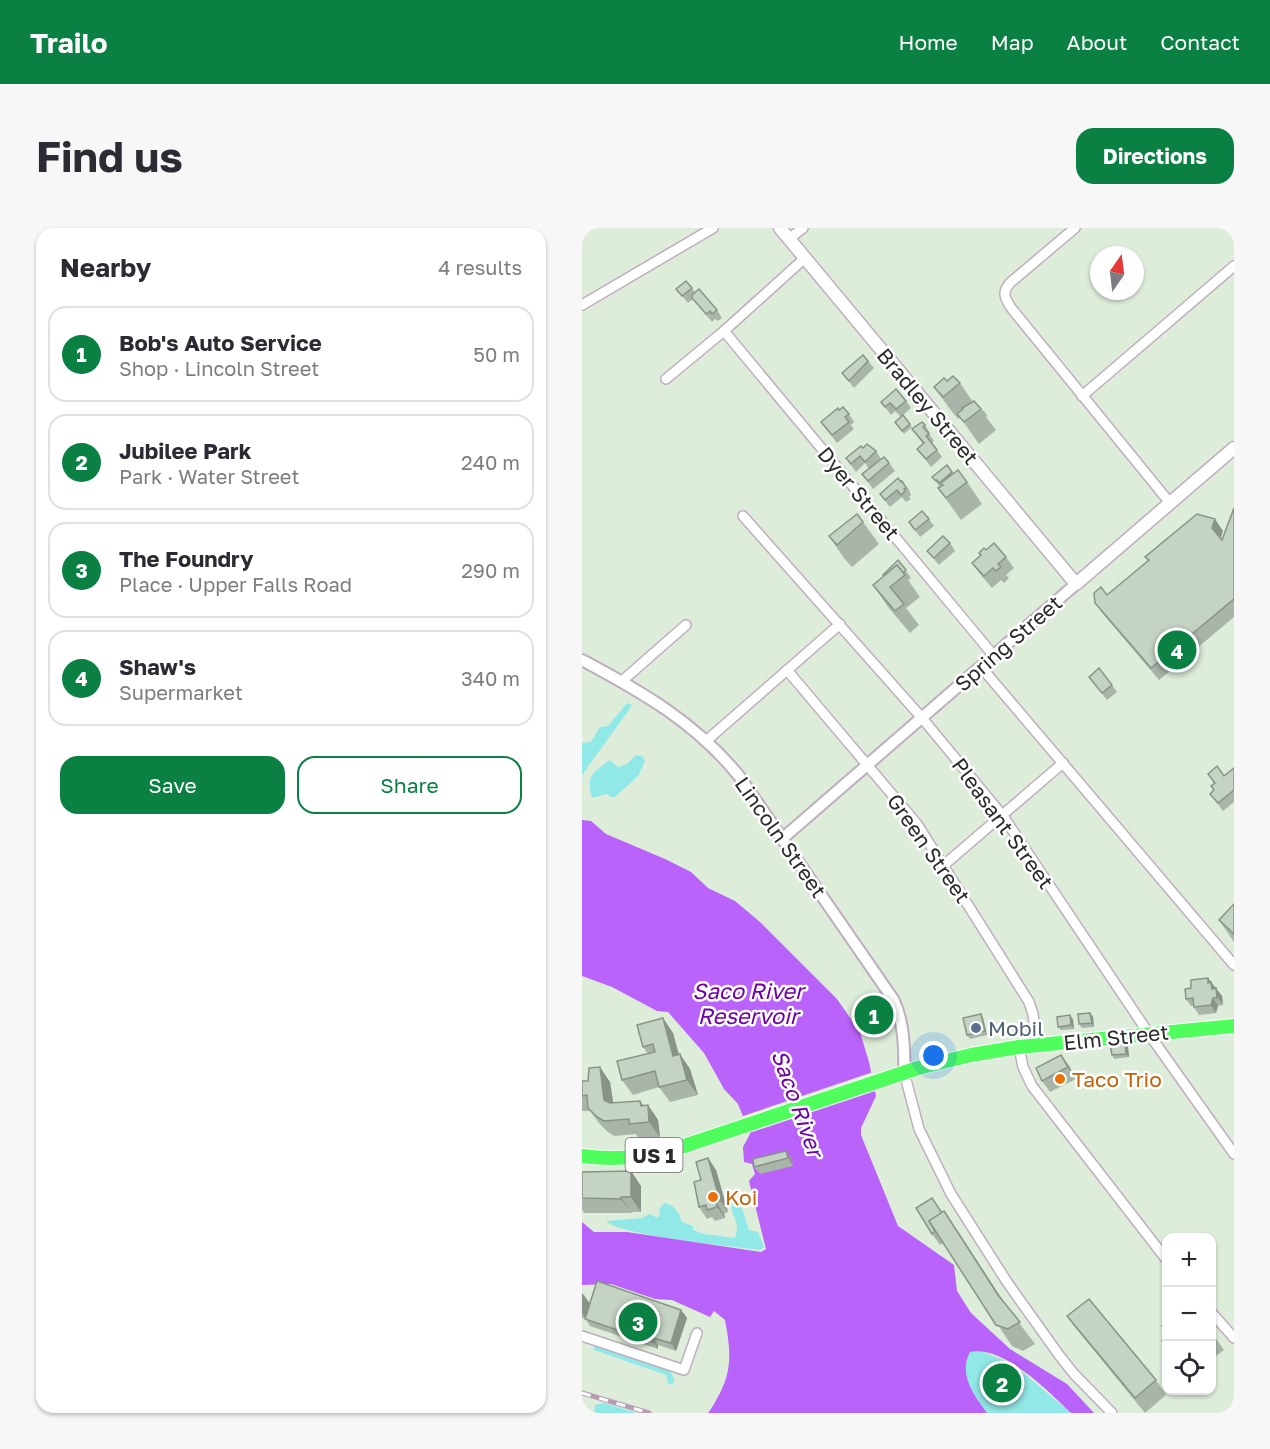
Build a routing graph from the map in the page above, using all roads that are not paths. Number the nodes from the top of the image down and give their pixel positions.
1 (713, 228) edge
2 (780, 228) edge
3 (803, 228) edge
4 (1075, 228) edge
5 (789, 239) junction
6 (805, 258) junction
7 (1234, 266) edge
8 (582, 305) edge
9 (724, 331) junction
10 (666, 379) dead end
11 (1082, 396) junction
12 (1234, 448) edge
13 (1170, 503) junction
14 (742, 516) dead end
15 (1076, 584) junction
16 (840, 624) junction
17 (686, 625) dead end
18 (994, 656) junction
19 (582, 660) edge
20 (981, 667) junction
21 (787, 670) junction
22 (622, 681) junction
23 (922, 718) junction
24 (706, 741) junction
25 (1063, 763) junction
26 (867, 764) junction
27 (1003, 816) junction
28 (783, 838) junction
29 (944, 865) junction
30 (1234, 964) edge
31 (1234, 1026) edge
32 (1149, 1034) junction
33 (1037, 1045) junction
34 (1019, 1047) junction
35 (904, 1072) junction
36 (1234, 1154) edge
37 (582, 1156) edge
38 (1162, 1253) edge
39 (1216, 1318) edge
40 (697, 1333) dead end
41 (582, 1336) edge
42 (1234, 1338) edge
43 (1112, 1413) edge

1 - 8 street
2 - 5 main road, Bradley Street
3 - 5 street
4 - 11 street
5 - 6 main road, Bradley Street
6 - 9 street
6 - 15 main road, Bradley Street
7 - 11 street
9 - 10 street
9 - 18 street, Dyer Street
11 - 13 street
12 - 13 main road, Spring Street
13 - 15 main road, Spring Street
14 - 16 street, Pleasant Street
15 - 18 street, Spring Street
16 - 21 street
16 - 23 street, Pleasant Street
17 - 22 street
18 - 20 street, Spring Street
19 - 22 street, Lincoln Street
20 - 23 street, Spring Street
20 - 25 street
21 - 24 street
21 - 26 street, Green Street
22 - 24 street, Lincoln Street
23 - 26 street, Spring Street
23 - 27 street, Pleasant Street
24 - 28 street, Lincoln Street
25 - 27 street
25 - 30 street
26 - 28 street, Spring Street
26 - 29 street, Green Street
27 - 29 street
27 - 32 street, Pleasant Street
28 - 35 street, Lincoln Street
29 - 33 street, Green Street
31 - 32 main road, Elm Street / US 1
32 - 33 main road, Elm Street / US 1
32 - 36 street, Pleasant Street
33 - 34 main road, Elm Street / US 1
34 - 35 main road, Elm Street / US 1
34 - 38 street
35 - 37 main road, Elm Street / US 1
35 - 43 street
39 - 42 street
40 - 41 street

